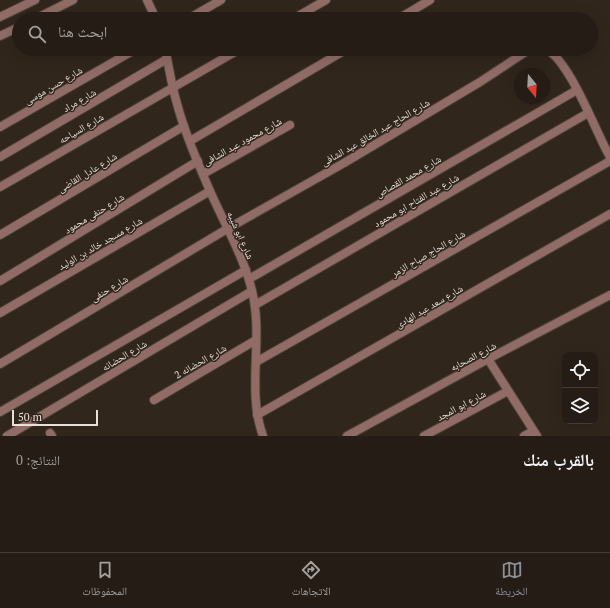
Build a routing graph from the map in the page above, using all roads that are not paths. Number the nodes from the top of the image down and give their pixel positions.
1 (35, 0) edge
2 (73, 0) edge
3 (147, 0) edge
4 (221, 0) edge
5 (326, 0) edge
6 (430, 0) edge
7 (49, 12) edge
8 (153, 12) edge
9 (200, 12) edge
10 (305, 12) edge
11 (410, 12) edge
12 (0, 17) edge
13 (12, 30) edge
14 (0, 36) edge
15 (124, 56) edge
16 (166, 56) edge
17 (228, 56) edge
18 (335, 56) edge
19 (519, 56) edge
20 (555, 56) edge
21 (167, 59) junction
22 (173, 87) junction
23 (577, 90) junction
24 (588, 113) junction
25 (290, 125) dead end
26 (184, 126) junction
27 (0, 127) edge
28 (190, 141) junction
29 (0, 157) edge
30 (610, 157) edge
31 (198, 161) junction
32 (610, 161) edge
33 (203, 174) junction
34 (0, 187) edge
35 (210, 191) junction
36 (610, 214) edge
37 (227, 229) junction
38 (0, 235) edge
39 (246, 270) junction
40 (249, 279) junction
41 (0, 281) edge
42 (252, 291) junction
43 (610, 295) edge
44 (255, 305) junction
45 (0, 313) edge
46 (256, 340) junction
47 (488, 359) junction
48 (256, 362) junction
49 (0, 364) edge
50 (508, 392) junction
51 (154, 400) dead end
52 (0, 412) edge
53 (257, 415) junction
54 (535, 433) edge
55 (7, 436) edge
56 (263, 436) edge
57 (347, 436) edge
58 (424, 436) edge
59 (524, 436) edge

1 - 12 street
2 - 7 street
3 - 8 street
4 - 9 street
5 - 10 street
6 - 11 street
13 - 14 street
15 - 27 street, شارع حسن موسى
16 - 21 street, شارع ابو شيبه
17 - 22 street, شارع السياحه
18 - 28 street
19 - 37 street, شارع الحاج عبد الخالق عبد الشافى
20 - 23 street
21 - 22 street, شارع ابو شيبه
21 - 29 street, شارع مراد
22 - 26 street, شارع ابو شيبه
22 - 34 street, شارع السياحه
23 - 24 street
23 - 40 street, شارع محمد القصاص
24 - 30 street
24 - 44 street, شارع عبد الفتاح ابو محمود
25 - 33 street, شارع محمود عبد الشافى
26 - 28 street, شارع ابو شيبه
26 - 38 street, شارع عادل القاضى
28 - 31 street, شارع ابو شيبه
31 - 33 street, شارع ابو شيبه
31 - 41 street, شارع حنفى محمود
32 - 48 street, شارع الحاج صباح الزمر
33 - 35 street, شارع ابو شيبه
35 - 37 street, شارع ابو شيبه
35 - 45 street, شارع مسجد خالد بن الوليد
36 - 53 street, شارع سعد عبد الهادى
37 - 39 street, شارع ابو شيبه
37 - 49 street, شارع حنفى
39 - 40 street, شارع ابو شيبه
39 - 52 street
40 - 42 street, شارع ابو شيبه
42 - 44 street, شارع ابو شيبه
42 - 55 street, شارع الحضانه
43 - 47 street, شارع الصحابه
44 - 46 street, شارع ابو شيبه
46 - 48 street, شارع ابو شيبه
46 - 51 street, شارع الحضانه 2
47 - 50 street
47 - 57 street, شارع الصحابه
48 - 53 street, شارع ابو شيبه
50 - 54 street
50 - 58 street, شارع ابو المجد
53 - 56 street, شارع ابو شيبه
54 - 59 street

